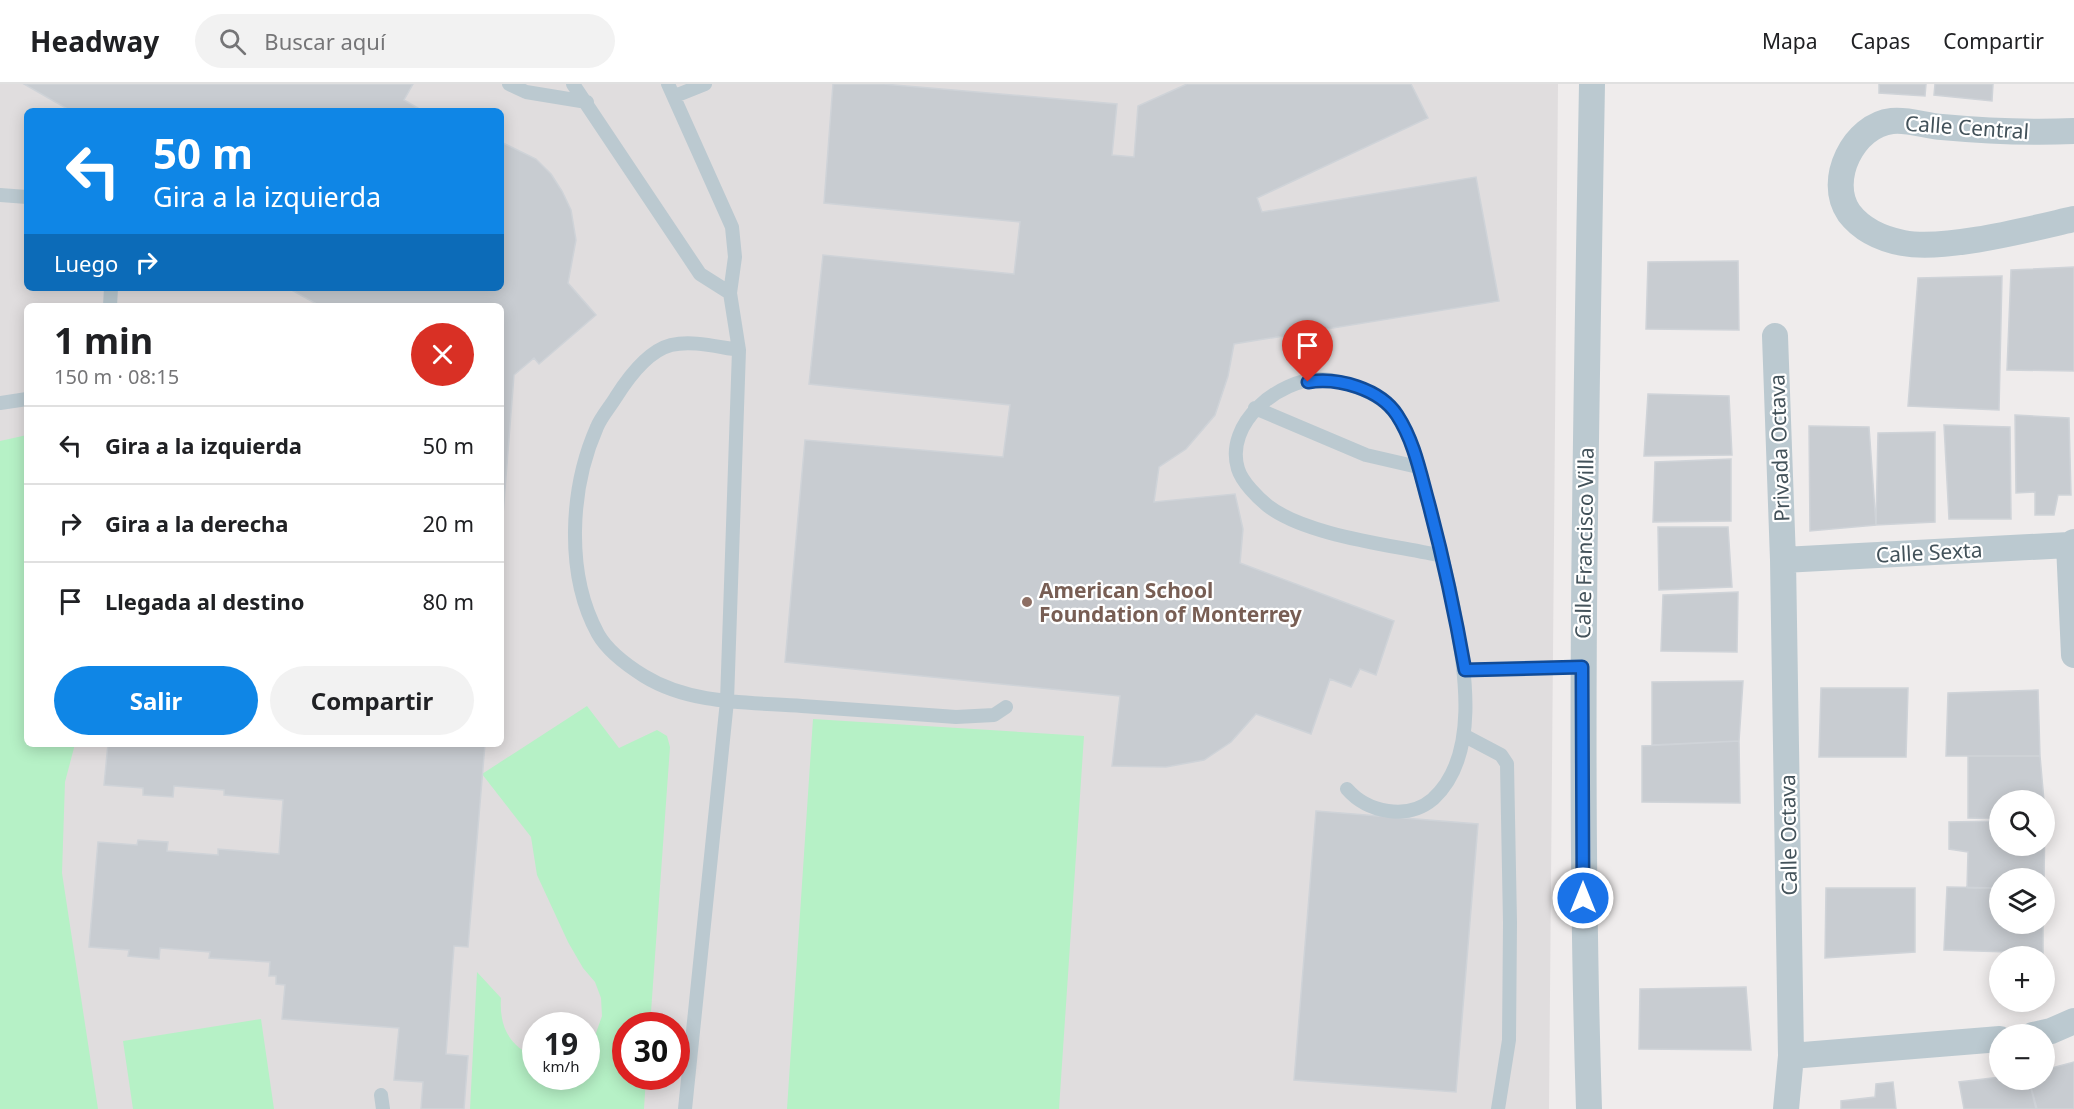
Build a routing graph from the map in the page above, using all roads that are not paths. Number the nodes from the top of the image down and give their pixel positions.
1 (509, 84) edge
2 (573, 84) edge
3 (705, 84) edge
4 (1592, 84) edge
5 (672, 90) edge
6 (587, 102) junction
7 (2074, 131) edge
8 (0, 195) edge
9 (24, 197) edge
10 (2074, 219) edge
11 (730, 293) junction
12 (1775, 336) dead end
13 (738, 350) junction
14 (24, 399) edge
15 (0, 403) edge
16 (1255, 408) junction
17 (1418, 466) junction
18 (2071, 544) edge
19 (1442, 556) junction
20 (1784, 560) junction
21 (2074, 655) edge
22 (1582, 667) junction
23 (1465, 670) junction
24 (727, 701) junction
25 (1006, 707) dead end
26 (1465, 736) junction
27 (1347, 789) dead end
28 (2074, 1021) edge
29 (2055, 1029) edge
30 (1989, 1040) edge
31 (1791, 1056) junction
32 (685, 1109) edge
33 (1498, 1109) edge
34 (1589, 1109) edge
35 (1786, 1109) edge

1 - 6 lane
2 - 6 lane
3 - 5 lane
4 - 22 street, Calle Francisco Villa
5 - 11 lane
6 - 11 lane
7 - 10 street, Calle Central
8 - 9 lane
11 - 13 lane
12 - 20 street, Privada Octava
13 - 24 lane
13 - 24 lane
14 - 15 lane
16 - 17 lane
16 - 17 lane
16 - 19 lane
17 - 19 lane
18 - 20 street, Calle Sexta
18 - 21 street
19 - 23 lane
20 - 31 street, Calle Octava
22 - 23 lane
22 - 34 street, Calle Francisco Villa
23 - 26 lane
24 - 25 lane
24 - 32 lane
26 - 27 lane
26 - 33 lane
28 - 29 street
30 - 31 street
31 - 35 street, Calle Octava

